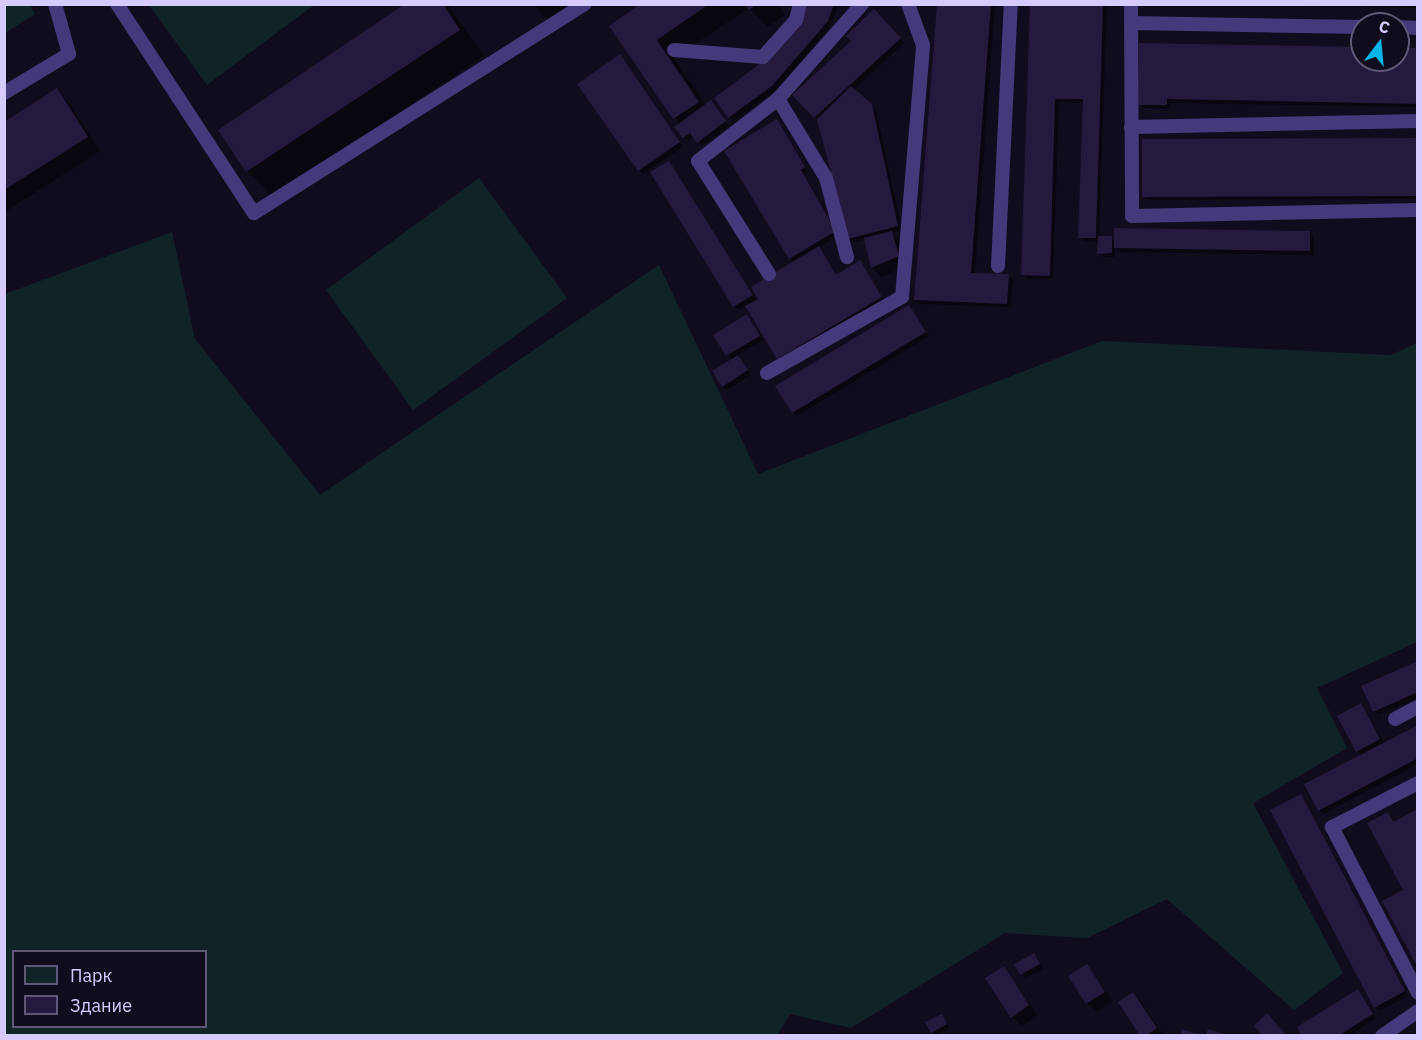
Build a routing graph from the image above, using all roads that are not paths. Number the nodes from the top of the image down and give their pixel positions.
1 (56, 4) edge
2 (117, 4) edge
3 (585, 4) edge
4 (801, 4) edge
5 (862, 4) edge
6 (908, 4) edge
7 (1011, 4) edge
8 (1131, 4) edge
9 (1131, 23) junction
10 (1350, 27) edge
11 (674, 50) dead end
12 (4, 93) edge
13 (778, 99) junction
14 (1418, 122) edge
15 (1131, 127) junction
16 (1418, 210) edge
17 (847, 257) dead end
18 (998, 266) dead end
19 (769, 274) dead end
20 (767, 373) dead end
21 (1418, 707) edge
22 (1395, 719) dead end
23 (1418, 783) edge
24 (1418, 993) edge
25 (1418, 1011) edge
26 (1382, 1035) edge

1 - 12 lane
2 - 3 lane
4 - 11 lane
5 - 13 lane
6 - 20 lane
7 - 18 lane
8 - 9 lane
9 - 10 lane
9 - 15 lane
13 - 17 lane
13 - 19 lane
14 - 15 lane
15 - 16 lane
21 - 22 lane
23 - 24 lane
25 - 26 lane

